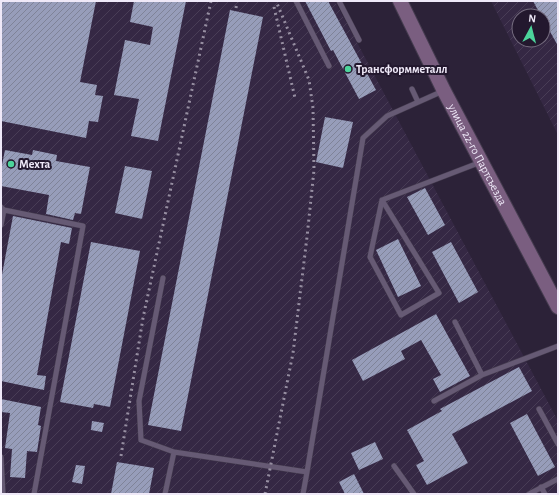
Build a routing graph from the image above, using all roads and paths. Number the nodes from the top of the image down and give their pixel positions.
1 (296, 1) edge
2 (339, 1) edge
3 (400, 1) edge
4 (359, 40) dead end
5 (328, 66) dead end
6 (412, 89) dead end
7 (444, 91) junction
8 (418, 102) junction
9 (482, 161) junction
10 (382, 200) junction
11 (2, 209) edge
12 (1, 225) edge
13 (163, 278) dead end
14 (558, 306) edge
15 (455, 322) dead end
16 (558, 346) edge
17 (482, 375) junction
18 (434, 401) dead end
19 (539, 409) dead end
20 (558, 444) edge
21 (174, 452) junction
22 (1, 457) edge
23 (394, 466) dead end
24 (307, 472) junction
25 (558, 479) edge
26 (541, 487) junction
27 (3, 494) edge
28 (34, 494) edge
29 (165, 494) edge
30 (303, 494) edge
31 (414, 494) edge
32 (529, 494) edge
33 (545, 494) edge

1 - 5 lane
2 - 4 lane
3 - 7 street, улица 22-го Партсъезда
6 - 8 lane
7 - 8 lane
7 - 9 street, улица 22-го Партсъезда
8 - 24 lane
9 - 10 lane
9 - 14 street, улица 22-го Партсъезда
10 - 10 lane
11 - 12 lane
11 - 28 lane
13 - 21 lane
15 - 17 lane
16 - 17 lane
17 - 18 lane
19 - 20 lane
21 - 24 lane
21 - 29 lane
22 - 27 lane
23 - 31 lane
24 - 30 lane
25 - 26 lane
26 - 32 lane
26 - 33 lane

